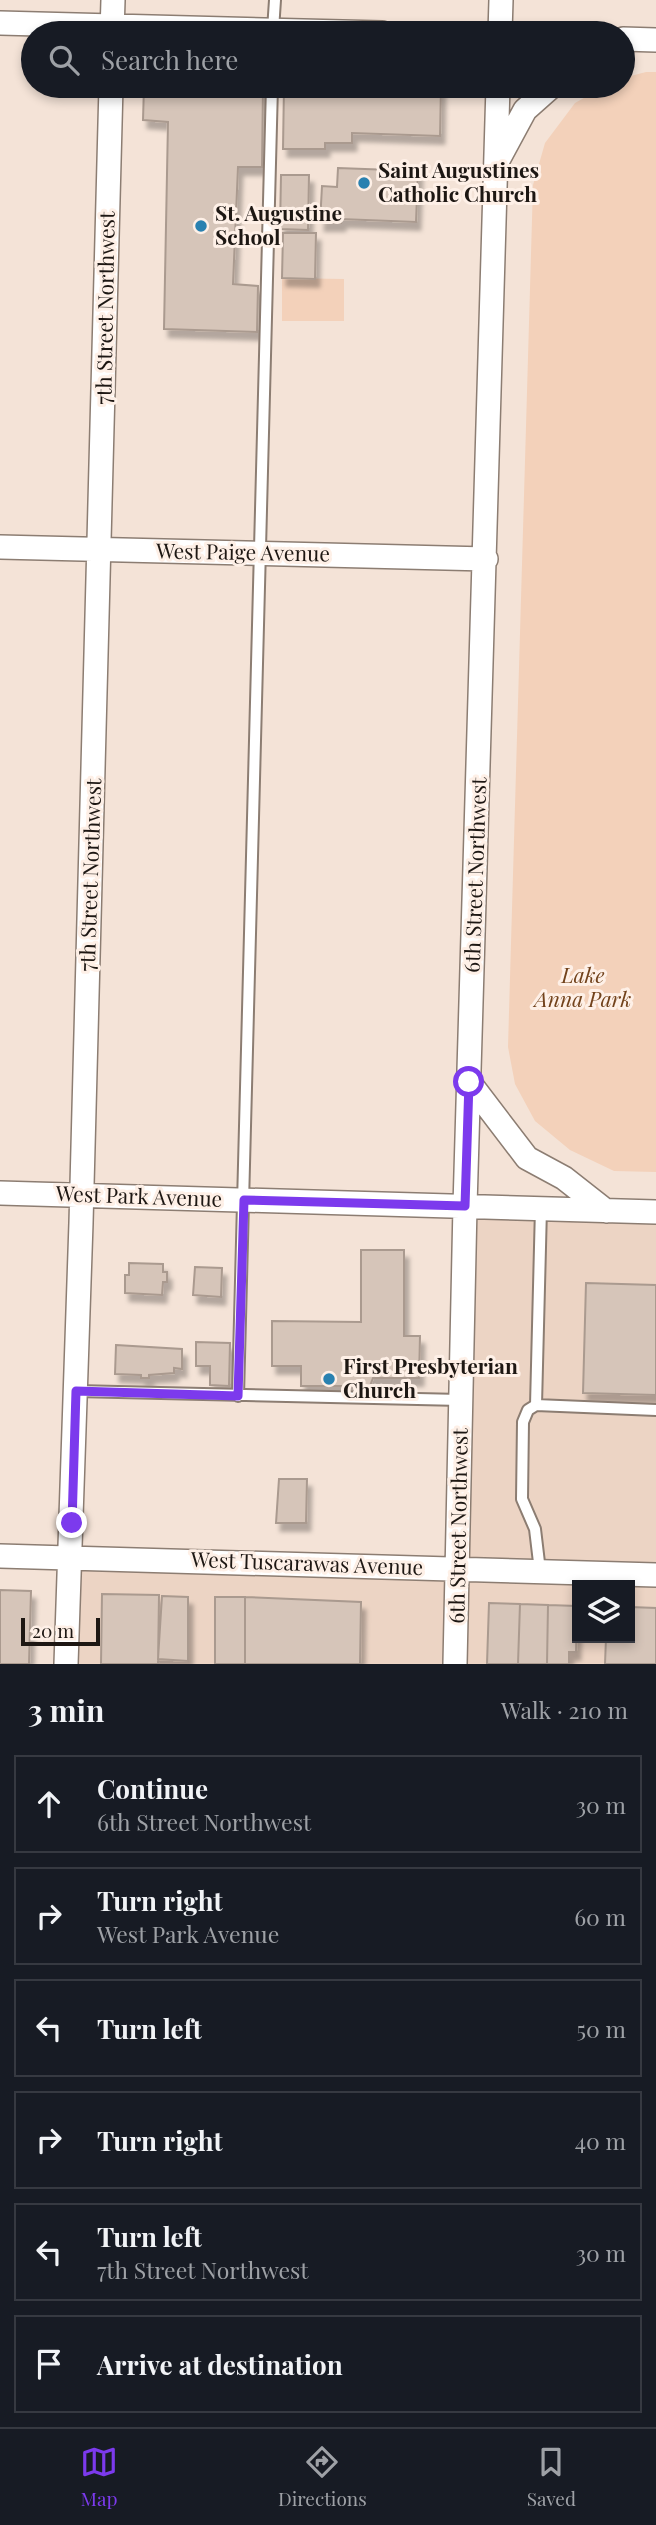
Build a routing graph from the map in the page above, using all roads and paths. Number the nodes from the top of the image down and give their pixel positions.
1 (113, 0) edge
2 (275, 0) edge
3 (501, 0) edge
4 (113, 21) edge
5 (274, 21) edge
6 (500, 21) edge
7 (0, 23) edge
8 (21, 24) edge
9 (635, 39) edge
10 (656, 40) edge
11 (111, 98) edge
12 (272, 98) edge
13 (498, 98) edge
14 (538, 98) edge
15 (495, 166) junction
16 (0, 547) edge
17 (99, 549) junction
18 (260, 554) junction
19 (486, 559) junction
20 (469, 1082) junction
21 (0, 1193) edge
22 (82, 1195) junction
23 (244, 1200) junction
24 (465, 1206) junction
25 (541, 1208) junction
26 (606, 1211) junction
27 (656, 1212) edge
28 (76, 1391) junction
29 (238, 1396) junction
30 (462, 1400) junction
31 (536, 1405) junction
32 (656, 1410) edge
33 (0, 1556) edge
34 (71, 1557) junction
35 (459, 1569) junction
36 (540, 1571) junction
37 (656, 1575) edge
38 (66, 1664) edge
39 (455, 1664) edge

1 - 4 street
2 - 5 lane
3 - 6 street
7 - 8 street
9 - 10 street
11 - 17 street, 7th Street Northwest
12 - 18 lane
13 - 15 street, 6th Street Northwest
14 - 15 street
15 - 19 street, 6th Street Northwest
16 - 17 street, West Paige Avenue
17 - 18 street, West Paige Avenue
17 - 22 street, 7th Street Northwest
18 - 19 street, West Paige Avenue
18 - 23 lane
19 - 20 street, 6th Street Northwest
20 - 24 street, 6th Street Northwest
20 - 26 street
21 - 22 street, West Park Avenue
22 - 23 street, West Park Avenue
22 - 28 street, 7th Street Northwest
23 - 24 street, West Park Avenue
23 - 29 lane
24 - 25 street, West Park Avenue
24 - 30 street, 6th Street Northwest
25 - 26 street, West Park Avenue
25 - 31 lane
26 - 27 street, West Park Avenue
28 - 29 lane
28 - 34 street, 7th Street Northwest
29 - 30 lane
30 - 35 street, 6th Street Northwest
31 - 32 lane
31 - 36 lane
33 - 34 street, West Tuscarawas Avenue
34 - 35 street, West Tuscarawas Avenue
34 - 38 street, 7th Street Northwest
35 - 36 street, West Tuscarawas Avenue
35 - 39 street, 6th Street Northwest
36 - 37 street, West Tuscarawas Avenue

